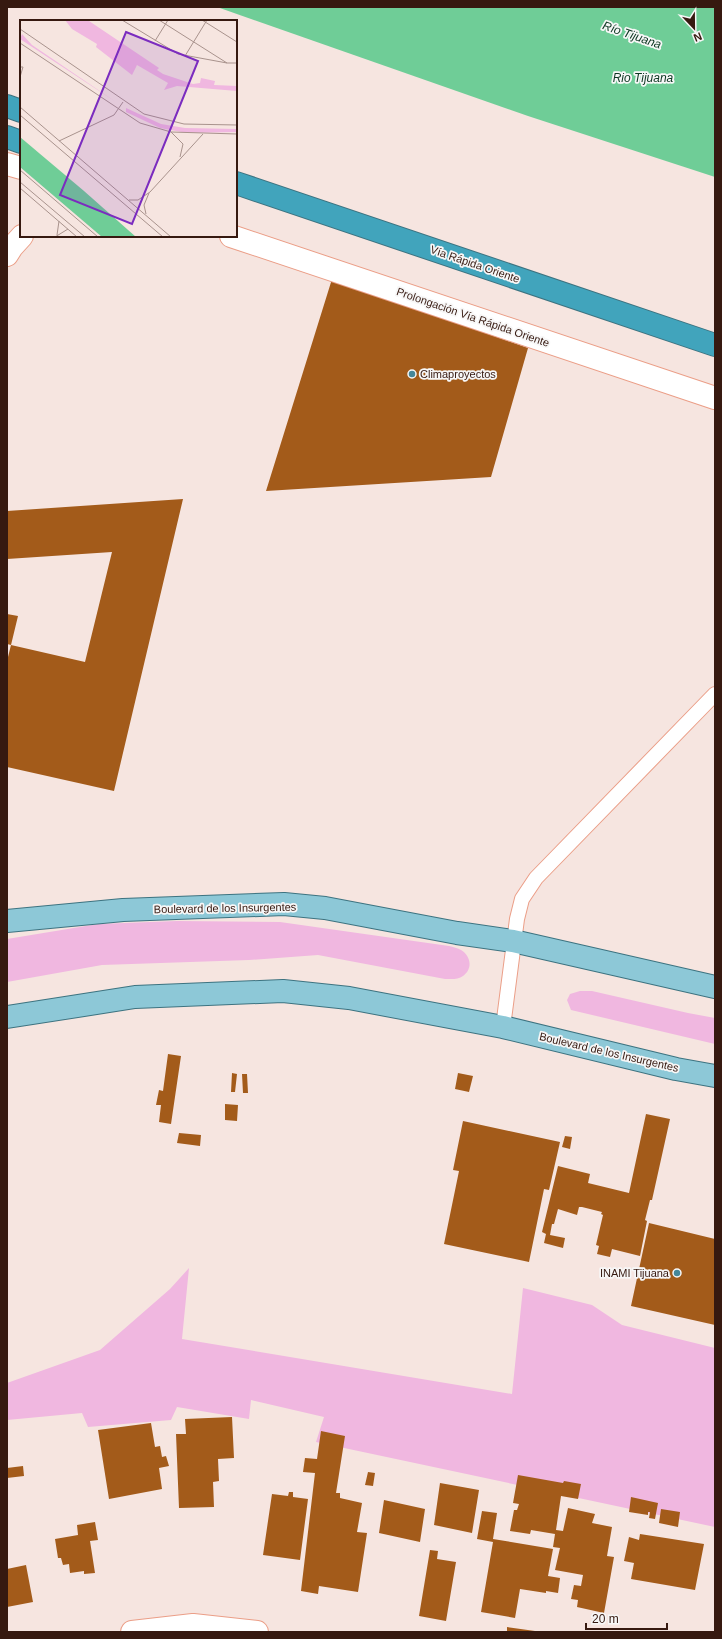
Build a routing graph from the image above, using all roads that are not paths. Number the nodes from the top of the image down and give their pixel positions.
1 (7, 106) edge
2 (20, 111) edge
3 (7, 137) edge
4 (20, 142) edge
5 (7, 164) edge
6 (20, 168) edge
7 (237, 184) edge
8 (21, 237) edge
9 (234, 237) edge
10 (7, 255) edge
11 (662, 328) junction
12 (715, 345) edge
13 (715, 360) edge
14 (715, 398) edge
15 (715, 694) edge
16 (7, 921) edge
17 (513, 941) junction
18 (715, 987) edge
19 (7, 1018) edge
20 (503, 1027) junction
21 (715, 1076) edge
22 (132, 1632) edge
23 (257, 1632) edge

1 - 2 highway
3 - 4 highway
5 - 6 main road
7 - 11 highway, Vía Rápida Oriente
8 - 10 main road
9 - 14 main road, Prolongación Vía Rápida Oriente
11 - 12 highway, Vía Rápida Oriente
11 - 13 highway
15 - 17 lane
16 - 17 main road, Boulevard de los Insurgentes
17 - 18 main road, Boulevard de los Insurgentes
17 - 20 lane
19 - 20 main road, Boulevard de los Insurgentes
20 - 21 main road, Boulevard de los Insurgentes
22 - 23 main road

